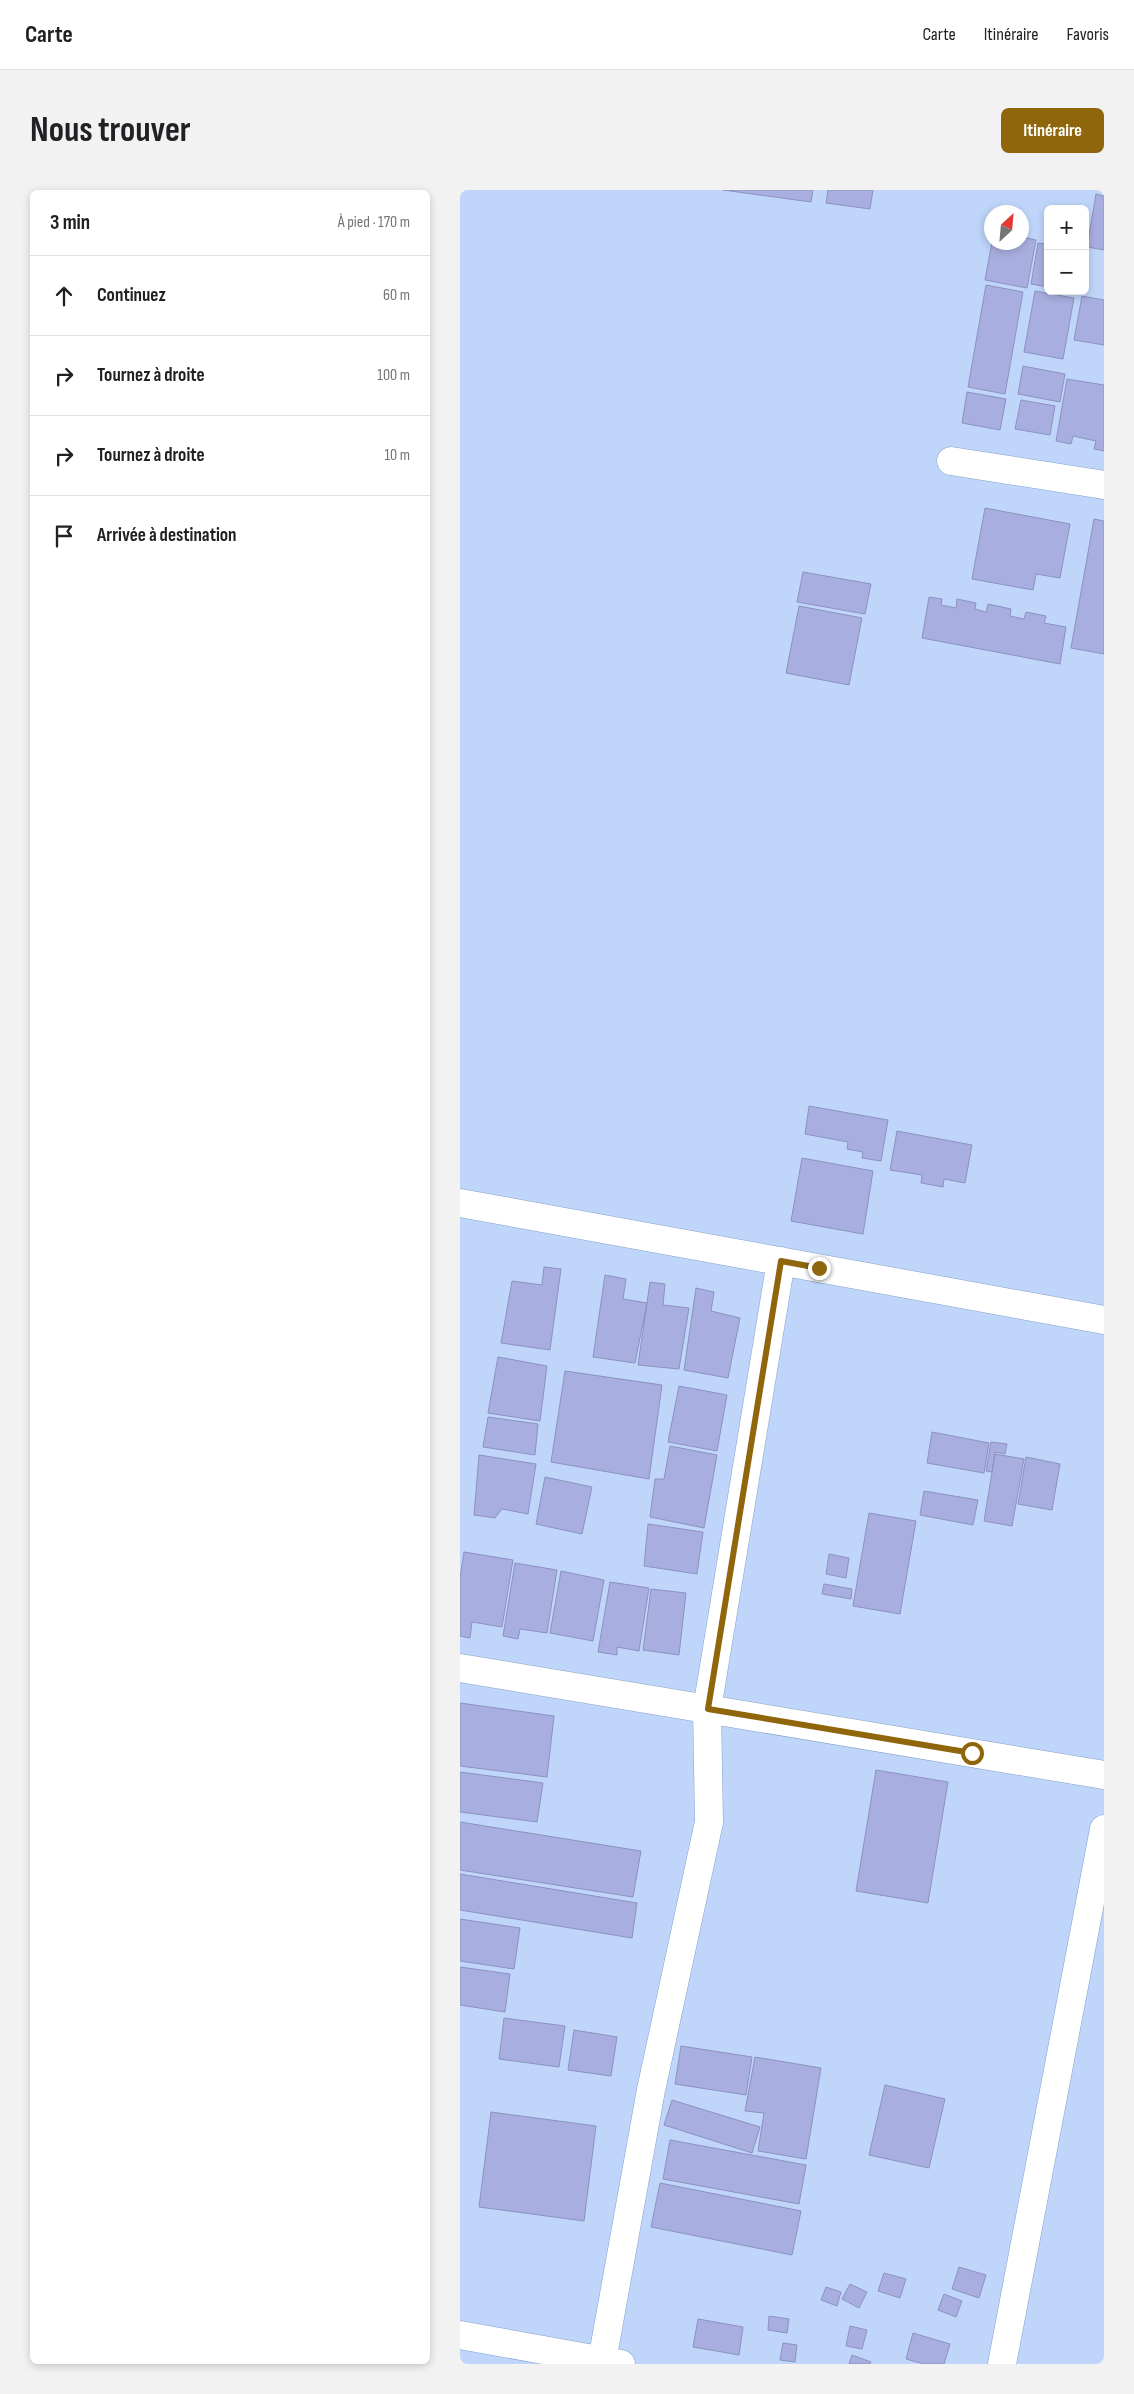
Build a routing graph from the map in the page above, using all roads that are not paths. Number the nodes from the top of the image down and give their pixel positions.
1 (951, 461) dead end
2 (1104, 485) edge
3 (460, 1203) edge
4 (781, 1261) junction
5 (1104, 1320) edge
6 (460, 1668) edge
7 (708, 1709) junction
8 (1104, 1775) edge
9 (1104, 1829) edge
10 (460, 2335) edge
11 (612, 2362) edge
12 (1002, 2364) edge

1 - 2 street
3 - 4 street
4 - 5 street
4 - 7 street
6 - 7 street
7 - 8 street
7 - 11 street
9 - 12 street
10 - 11 street

